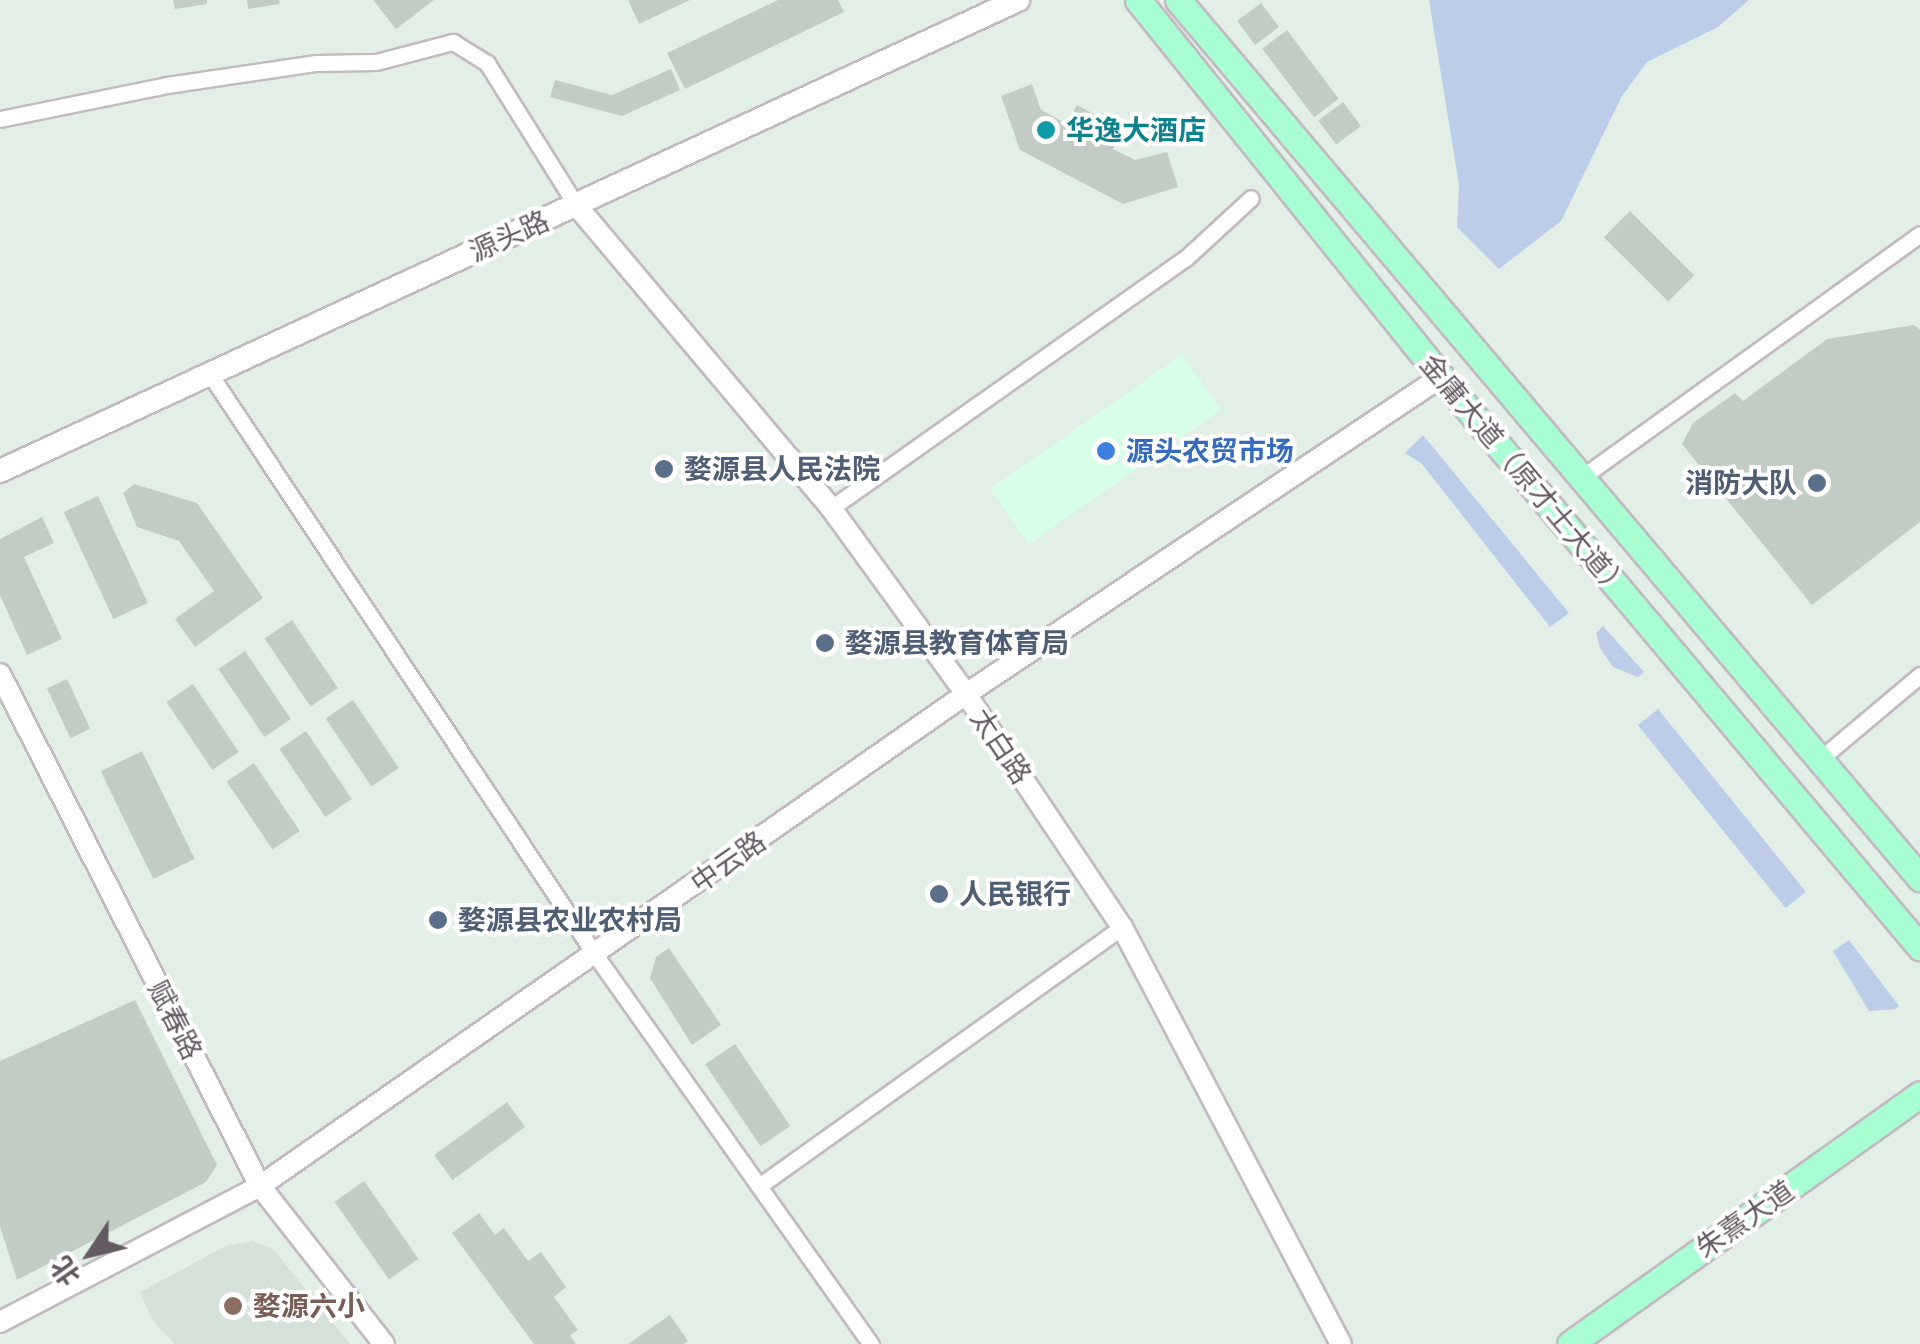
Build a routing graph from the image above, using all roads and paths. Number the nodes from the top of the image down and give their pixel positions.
1 (1018, 0) edge
2 (1138, 0) edge
3 (1178, 0) edge
4 (0, 119) edge
5 (1251, 198) dead end
6 (576, 205) junction
7 (1920, 234) edge
8 (208, 371) junction
9 (1441, 377) junction
10 (0, 471) edge
11 (1578, 480) junction
12 (830, 508) junction
13 (0, 674) edge
14 (1920, 674) edge
15 (966, 694) junction
16 (1818, 760) junction
17 (1920, 878) edge
18 (1122, 927) junction
19 (1920, 947) edge
20 (596, 956) junction
21 (1920, 1094) edge
22 (260, 1186) junction
23 (759, 1186) junction
24 (0, 1322) edge
25 (384, 1344) edge
26 (871, 1344) edge
27 (1341, 1344) edge
28 (1570, 1344) edge

1 - 6 main road, 源头路
2 - 9 main road, 金庸大道（原才士大道）
3 - 11 main road, 金庸大道（原才士大道）
4 - 6 street
5 - 12 street
6 - 8 main road, 源头路
6 - 12 street, 太白路
7 - 11 street
8 - 10 main road, 源头路
8 - 20 street
9 - 15 street, 中云路
9 - 19 main road, 金庸大道（原才士大道）
11 - 16 main road, 金庸大道（原才士大道）
12 - 15 street, 太白路
13 - 22 street, 赋春路
14 - 16 street
15 - 18 street, 太白路
15 - 20 street, 中云路
16 - 17 main road, 金庸大道（原才士大道）
18 - 23 street
18 - 27 street, 太白路
20 - 22 street, 中云路
20 - 23 street
21 - 28 main road, 朱熹大道
22 - 24 street, 中云路
22 - 25 street, 赋春路
23 - 26 street

